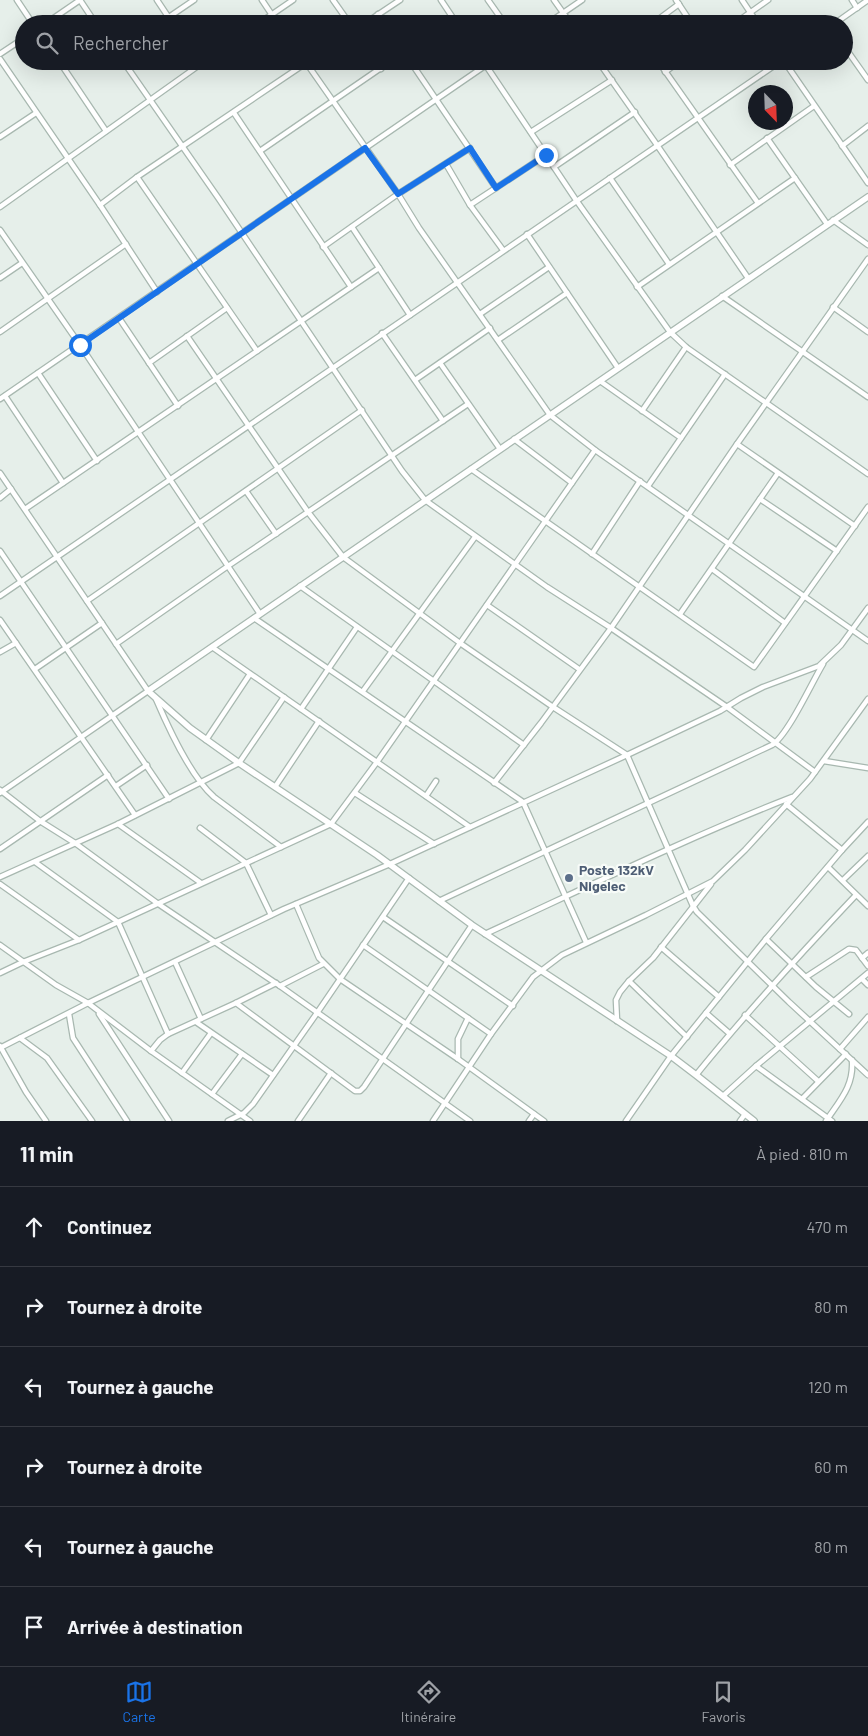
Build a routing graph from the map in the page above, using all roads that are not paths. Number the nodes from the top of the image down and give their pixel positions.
1 (17, 0) edge
2 (80, 0) edge
3 (157, 0) edge
4 (194, 0) edge
5 (262, 0) edge
6 (293, 0) edge
7 (333, 0) edge
8 (400, 0) edge
9 (441, 0) edge
10 (488, 0) edge
11 (554, 0) edge
12 (582, 0) edge
13 (742, 0) edge
14 (768, 0) edge
15 (852, 0) edge
16 (868, 0) edge
17 (677, 2) edge
18 (857, 8) junction
19 (750, 12) junction
20 (563, 13) junction
21 (272, 14) joint
22 (378, 14) edge
23 (28, 15) edge
24 (58, 15) edge
25 (90, 15) edge
26 (168, 15) edge
27 (172, 15) edge
28 (344, 15) edge
29 (451, 15) edge
30 (498, 15) edge
31 (560, 15) edge
32 (662, 15) edge
33 (686, 15) edge
34 (746, 15) edge
35 (752, 15) edge
36 (847, 15) edge
37 (15, 44) edge
38 (0, 54) edge
39 (853, 57) edge
40 (0, 59) edge
41 (65, 70) edge
42 (129, 70) edge
43 (191, 70) edge
44 (294, 70) edge
45 (310, 70) edge
46 (378, 70) edge
47 (416, 70) edge
48 (476, 70) edge
49 (490, 70) edge
50 (605, 70) edge
51 (668, 70) edge
52 (768, 70) edge
53 (788, 70) edge
54 (665, 72) joint
55 (866, 72) edge
56 (612, 80) junction
57 (868, 80) edge
58 (437, 99) junction
59 (151, 100) junction
60 (332, 102) junction
61 (814, 106) junction
62 (234, 112) junction
63 (635, 112) junction
64 (36, 113) junction
65 (698, 117) junction
66 (868, 126) edge
67 (106, 131) junction
68 (531, 132) junction
69 (0, 137) edge
70 (767, 138) junction
71 (658, 145) junction
72 (183, 146) junction
73 (842, 146) junction
74 (365, 148) junction
75 (470, 148) junction
76 (260, 150) junction
77 (546, 155) junction
78 (67, 158) junction
79 (446, 164) junction
80 (730, 165) junction
81 (554, 167) junction
82 (138, 177) junction
83 (610, 178) junction
84 (795, 178) junction
85 (868, 183) edge
86 (496, 188) junction
87 (398, 194) junction
88 (868, 197) edge
89 (291, 199) junction
90 (576, 200) junction
91 (758, 203) junction
92 (100, 205) junction
93 (470, 205) junction
94 (0, 207) edge
95 (833, 220) junction
96 (827, 224) junction
97 (352, 227) junction
98 (0, 230) edge
99 (716, 231) junction
100 (242, 233) junction
101 (527, 234) junction
102 (126, 244) junction
103 (868, 245) edge
104 (323, 247) junction
105 (503, 250) junction
106 (868, 259) edge
107 (22, 263) junction
108 (198, 263) junction
109 (669, 264) junction
110 (550, 267) junction
111 (380, 268) junction
112 (0, 278) edge
113 (748, 278) junction
114 (458, 282) junction
115 (351, 287) junction
116 (637, 287) junction
117 (157, 292) junction
118 (567, 293) junction
119 (722, 296) junction
120 (48, 299) junction
121 (227, 308) junction
122 (833, 308) junction
123 (480, 314) junction
124 (410, 315) junction
125 (119, 318) junction
126 (300, 321) junction
127 (490, 328) junction
128 (0, 332) edge
129 (670, 332) junction
130 (868, 332) edge
131 (382, 333) junction
132 (188, 336) junction
133 (498, 340) junction
134 (80, 345) junction
135 (686, 348) junction
136 (257, 351) junction
137 (802, 352) junction
138 (149, 363) junction
139 (440, 363) junction
140 (332, 368) junction
141 (618, 368) junction
142 (38, 373) junction
143 (725, 374) junction
144 (217, 379) junction
145 (415, 380) junction
146 (600, 381) junction
147 (868, 397) edge
148 (2, 398) edge
149 (766, 403) junction
150 (468, 404) junction
151 (178, 406) junction
152 (362, 410) junction
153 (642, 411) junction
154 (550, 416) junction
155 (443, 420) junction
156 (249, 425) junction
157 (138, 432) junction
158 (681, 438) junction
159 (514, 439) junction
160 (737, 444) junction
161 (500, 449) junction
162 (595, 450) junction
163 (392, 455) junction
164 (97, 461) junction
165 (278, 469) junction
166 (471, 469) junction
167 (0, 473) edge
168 (778, 473) junction
169 (868, 474) edge
170 (170, 479) junction
171 (640, 481) junction
172 (572, 482) junction
173 (63, 483) junction
174 (648, 486) junction
175 (11, 489) junction
176 (246, 491) junction
177 (0, 498) edge
178 (425, 500) junction
179 (760, 500) junction
180 (868, 507) edge
181 (25, 509) junction
182 (308, 512) junction
183 (688, 514) junction
184 (545, 521) junction
185 (200, 524) junction
186 (855, 526) junction
187 (276, 534) junction
188 (475, 537) junction
189 (730, 543) junction
190 (0, 551) edge
191 (837, 551) junction
192 (592, 554) junction
193 (57, 557) junction
194 (342, 557) junction
195 (516, 565) junction
196 (228, 566) junction
197 (712, 569) junction
198 (21, 581) junction
199 (300, 586) junction
200 (639, 587) junction
201 (0, 596) edge
202 (805, 597) junction
203 (87, 601) junction
204 (487, 606) junction
205 (868, 608) edge
206 (420, 613) junction
207 (260, 614) junction
208 (680, 614) junction
209 (254, 618) junction
210 (0, 620) edge
211 (102, 623) junction
212 (785, 624) junction
213 (357, 627) junction
214 (611, 628) junction
215 (852, 630) junction
216 (868, 641) edge
217 (16, 643) junction
218 (460, 643) junction
219 (116, 644) junction
220 (66, 647) junction
221 (212, 647) junction
222 (392, 651) junction
223 (0, 652) edge
224 (823, 664) junction
225 (329, 668) junction
226 (34, 669) junction
227 (579, 669) junction
228 (250, 674) junction
229 (434, 681) junction
230 (148, 691) junction
231 (363, 691) junction
232 (154, 697) junction
233 (284, 697) junction
234 (868, 699) edge
235 (553, 707) junction
236 (727, 707) junction
237 (301, 709) junction
238 (113, 715) junction
239 (318, 721) junction
240 (405, 721) junction
241 (81, 737) junction
242 (206, 740) junction
243 (775, 743) junction
244 (524, 745) junction
245 (627, 755) junction
246 (824, 761) junction
247 (377, 762) junction
248 (239, 763) junction
249 (147, 765) junction
250 (868, 768) edge
251 (815, 772) junction
252 (108, 775) junction
253 (436, 781) dead end
254 (201, 783) junction
255 (494, 783) junction
256 (116, 786) junction
257 (275, 786) junction
258 (0, 791) edge
259 (355, 793) junction
260 (426, 796) junction
261 (795, 796) junction
262 (170, 799) junction
263 (523, 802) junction
264 (648, 803) junction
265 (786, 804) junction
266 (135, 815) junction
267 (40, 821) junction
268 (118, 824) junction
269 (331, 824) junction
270 (867, 825) edge
271 (470, 827) junction
272 (200, 828) dead end
273 (75, 843) junction
274 (434, 844) junction
275 (281, 847) junction
276 (668, 848) junction
277 (0, 849) edge
278 (842, 850) junction
279 (545, 851) junction
280 (867, 859) edge
281 (36, 862) junction
282 (246, 863) junction
283 (390, 864) junction
284 (828, 867) junction
285 (0, 877) edge
286 (408, 878) junction
287 (843, 880) junction
288 (713, 881) junction
289 (201, 883) junction
290 (0, 884) edge
291 (688, 894) junction
292 (856, 895) junction
293 (565, 896) junction
294 (439, 901) junction
295 (157, 904) junction
296 (296, 904) junction
297 (693, 906) junction
298 (868, 906) edge
299 (271, 916) junction
300 (383, 917) junction
301 (118, 922) junction
302 (472, 925) junction
303 (485, 934) junction
304 (766, 939) junction
305 (79, 940) junction
306 (214, 942) junction
307 (586, 942) junction
308 (0, 945) edge
309 (363, 946) junction
310 (661, 947) junction
311 (868, 953) edge
312 (862, 958) junction
313 (23, 962) junction
314 (175, 962) junction
315 (449, 962) junction
316 (748, 962) junction
317 (792, 963) junction
318 (323, 964) junction
319 (868, 966) edge
320 (540, 970) junction
321 (0, 973) edge
322 (868, 973) edge
323 (143, 976) junction
324 (806, 977) junction
325 (862, 979) junction
326 (340, 980) junction
327 (629, 981) junction
328 (278, 985) junction
329 (868, 985) edge
330 (771, 986) junction
331 (429, 990) junction
332 (719, 997) junction
333 (834, 1001) junction
334 (88, 1003) junction
335 (236, 1004) junction
336 (512, 1006) junction
337 (96, 1009) junction
338 (318, 1013) junction
339 (69, 1014) junction
340 (706, 1014) junction
341 (849, 1014) dead end
342 (745, 1015) junction
343 (868, 1017) edge
344 (468, 1018) junction
345 (202, 1019) junction
346 (617, 1021) junction
347 (196, 1022) junction
348 (809, 1022) junction
349 (406, 1024) junction
350 (211, 1033) junction
351 (168, 1034) junction
352 (491, 1034) junction
353 (729, 1034) junction
354 (687, 1037) junction
355 (20, 1038) junction
356 (779, 1046) junction
357 (0, 1047) edge
358 (293, 1047) junction
359 (840, 1049) junction
360 (151, 1050) junction
361 (242, 1054) junction
362 (846, 1054) junction
363 (671, 1056) junction
364 (382, 1058) junction
365 (458, 1059) junction
366 (852, 1060) junction
367 (756, 1066) junction
368 (470, 1068) junction
369 (182, 1072) junction
370 (331, 1073) junction
371 (273, 1075) junction
372 (696, 1075) junction
373 (868, 1075) edge
374 (818, 1082) junction
375 (212, 1094) junction
376 (723, 1096) junction
377 (802, 1099) junction
378 (445, 1104) junction
379 (534, 1114) junction
380 (745, 1114) junction
381 (241, 1115) junction
382 (829, 1120) edge
383 (46, 1121) edge
384 (92, 1121) edge
385 (127, 1121) edge
386 (169, 1121) edge
387 (228, 1121) edge
388 (250, 1121) edge
389 (298, 1121) edge
390 (433, 1121) edge
391 (470, 1121) edge
392 (529, 1121) edge
393 (544, 1121) edge
394 (626, 1121) edge
395 (740, 1121) edge
396 (754, 1121) edge

1 - 23 street
2 - 24 street
2 - 25 street
3 - 26 street
4 - 27 street
5 - 21 street
6 - 21 street
7 - 28 street
8 - 22 street
9 - 29 street
10 - 30 street
11 - 20 street
12 - 20 street
13 - 19 street
14 - 19 street
15 - 18 street
16 - 18 street
17 - 32 street
17 - 33 street
18 - 36 street
19 - 34 street
19 - 35 street
20 - 31 street
37 - 38 street
39 - 55 street
40 - 64 street
41 - 67 street
42 - 59 street
43 - 59 street
44 - 62 street
45 - 60 street
46 - 60 street
47 - 58 street
48 - 58 street
49 - 68 street
50 - 56 street
51 - 54 street
52 - 65 street
53 - 61 street
54 - 65 street
55 - 57 street
56 - 63 street
56 - 68 street
58 - 74 street
58 - 75 street
59 - 67 street
59 - 72 street
60 - 74 street
60 - 76 street
61 - 70 street
61 - 73 street
62 - 72 street
62 - 76 street
63 - 71 street
63 - 81 street
64 - 69 street
64 - 78 street
65 - 71 street
65 - 80 street
66 - 73 street
67 - 78 street
68 - 77 street
70 - 80 street
70 - 84 street
71 - 83 street
71 - 99 street
72 - 82 street
72 - 100 street
73 - 85 street
74 - 87 street
74 - 89 street
75 - 79 street
75 - 86 street
76 - 89 street
77 - 81 street
77 - 86 street
78 - 92 street
78 - 94 street
79 - 87 street
79 - 93 street
80 - 91 street
81 - 90 street
82 - 92 street
82 - 108 street
83 - 90 street
83 - 109 street
84 - 91 street
84 - 96 street
86 - 93 street
87 - 97 street
87 - 114 street
88 - 95 street
89 - 100 street
89 - 104 street
90 - 101 street
90 - 116 street
91 - 99 street
92 - 102 street
93 - 105 street
95 - 96 street
95 - 103 street
96 - 113 street
97 - 104 street
97 - 111 street
98 - 107 street
99 - 109 street
99 - 113 street
100 - 108 street
100 - 126 street
101 - 105 street
101 - 110 street
102 - 117 street
102 - 120 street
104 - 115 street
105 - 114 street
106 - 122 street
107 - 112 street
107 - 120 street
108 - 117 street
108 - 121 street
109 - 116 street
110 - 118 street
110 - 123 street
111 - 115 street
111 - 124 street
113 - 119 street
114 - 123 street
114 - 124 street
115 - 126 street
116 - 129 street
117 - 125 street
118 - 133 street
118 - 141 street
119 - 129 street
119 - 137 street
120 - 128 street
120 - 134 street
121 - 132 street
121 - 136 street
122 - 130 street
122 - 137 street
123 - 127 street
124 - 131 street
125 - 134 street
125 - 138 street
126 - 136 street
126 - 140 street
127 - 133 street
127 - 139 street
129 - 135 street
129 - 141 street
131 - 140 street
131 - 145 street
132 - 138 street
132 - 144 street
133 - 154 street
134 - 142 street
134 - 157 street
135 - 143 street
135 - 153 street
136 - 144 street
137 - 147 street
137 - 149 street
138 - 151 street
139 - 145 street
139 - 150 street
140 - 152 street
140 - 156 street
141 - 146 street
142 - 148 street
142 - 164 street
143 - 149 street
143 - 158 street
144 - 151 street
144 - 156 street
145 - 155 street
146 - 153 street
146 - 154 street
148 - 173 street
149 - 160 street
149 - 169 street
150 - 155 street
150 - 161 street
151 - 157 street
152 - 163 street
152 - 165 street
153 - 158 street
154 - 159 street
154 - 162 street
155 - 163 street
156 - 165 street
156 - 170 street
157 - 164 street
157 - 170 street
158 - 174 street
159 - 161 street
159 - 172 street
160 - 168 street
160 - 183 street
161 - 166 street
162 - 171 street
162 - 172 street
163 - 178 street
163 - 182 street
164 - 173 street
165 - 176 street
165 - 182 street
166 - 178 street
166 - 184 street
167 - 175 street
168 - 179 street
168 - 186 street
170 - 185 street
170 - 193 street
171 - 174 street
171 - 192 street
172 - 184 street
173 - 181 street
174 - 183 street
175 - 177 street
175 - 181 street
176 - 185 street
176 - 187 street
178 - 188 street
178 - 194 street
179 - 189 street
179 - 191 street
180 - 186 street
181 - 193 street
182 - 187 street
182 - 194 street
183 - 189 street
183 - 200 street
184 - 192 street
184 - 195 street
185 - 196 street
185 - 203 street
186 - 191 street
187 - 196 street
188 - 195 street
188 - 206 street
189 - 197 street
189 - 202 street
190 - 198 street
191 - 202 street
192 - 200 street
193 - 198 street
193 - 203 street
194 - 199 street
194 - 206 street
195 - 204 street
195 - 214 street
196 - 207 street
196 - 219 street
197 - 208 street
197 - 212 street
198 - 201 street
198 - 220 street
199 - 207 street
199 - 213 street
200 - 208 street
200 - 214 street
202 - 212 street
202 - 215 street
203 - 211 street
204 - 218 street
204 - 227 street
205 - 215 street
206 - 218 street
206 - 222 street
207 - 209 street
208 - 212 street
209 - 221 street
209 - 225 street
210 - 217 street
211 - 219 street
211 - 220 street
213 - 222 street
213 - 225 street
214 - 227 street
214 - 236 street
215 - 216 street
215 - 224 street
217 - 223 street
217 - 226 street
218 - 229 street
218 - 235 street
219 - 230 street
220 - 226 street
220 - 238 street
221 - 228 street
221 - 230 street
222 - 229 street
222 - 231 street
224 - 236 street
224 - 243 street
225 - 231 street
225 - 237 street
226 - 241 street
227 - 235 street
228 - 233 street
228 - 242 street
229 - 240 street
229 - 244 street
230 - 232 street
230 - 238 street
231 - 240 street
232 - 242 street
232 - 254 street
233 - 237 street
233 - 248 street
234 - 246 street
235 - 244 street
235 - 245 street
236 - 243 street
236 - 245 street
237 - 239 street
238 - 241 street
238 - 249 street
239 - 247 street
239 - 257 street
240 - 247 street
240 - 255 street
241 - 252 street
241 - 258 street
242 - 248 street
243 - 251 street
243 - 264 street
244 - 255 street
245 - 263 street
245 - 264 street
246 - 250 street
246 - 251 street
247 - 259 street
247 - 260 street
248 - 254 street
248 - 257 street
249 - 256 street
249 - 262 street
251 - 261 street
252 - 256 street
252 - 267 street
253 - 260 street
254 - 262 street
254 - 275 street
255 - 263 street
256 - 266 street
257 - 269 street
258 - 267 street
259 - 269 street
259 - 274 street
260 - 271 street
261 - 265 street
261 - 276 street
262 - 266 street
263 - 271 street
263 - 279 street
264 - 276 street
264 - 279 street
265 - 278 street
265 - 288 street
266 - 268 street
267 - 273 street
267 - 277 street
268 - 273 street
268 - 289 street
269 - 275 street
269 - 283 street
270 - 278 street
271 - 274 street
272 - 282 street
273 - 281 street
273 - 295 street
274 - 283 street
275 - 282 street
276 - 291 street
276 - 293 street
278 - 284 street
279 - 293 street
279 - 294 street
280 - 287 street
281 - 285 street
281 - 301 street
282 - 289 street
282 - 299 street
283 - 286 street
283 - 296 street
284 - 287 street
284 - 304 street
286 - 294 street
286 - 300 street
287 - 292 street
288 - 291 street
288 - 297 street
289 - 295 street
290 - 305 street
291 - 297 street
291 - 307 street
292 - 298 street
292 - 317 street
293 - 303 street
293 - 307 street
294 - 302 street
295 - 301 street
295 - 306 street
296 - 299 street
296 - 318 street
297 - 310 street
297 - 316 street
299 - 306 street
300 - 309 street
300 - 315 street
301 - 305 street
301 - 323 street
302 - 303 street
302 - 315 street
303 - 320 street
304 - 316 street
304 - 317 street
305 - 313 street
306 - 314 street
306 - 328 street
307 - 320 street
308 - 313 street
309 - 326 street
309 - 331 street
310 - 327 street
310 - 332 street
311 - 312 street
312 - 319 street
312 - 324 street
313 - 321 street
313 - 334 street
314 - 323 street
314 - 345 street
315 - 331 street
315 - 336 street
316 - 330 street
316 - 332 street
317 - 324 street
317 - 330 street
318 - 326 street
318 - 328 street
320 - 336 street
320 - 346 street
322 - 325 street
323 - 334 street
323 - 351 street
324 - 333 street
325 - 329 street
325 - 333 street
326 - 338 street
326 - 349 street
327 - 346 street
327 - 354 street
328 - 335 street
328 - 338 street
330 - 342 street
330 - 348 street
331 - 344 street
331 - 349 street
332 - 340 street
333 - 341 street
333 - 348 street
334 - 337 street
334 - 339 street
335 - 345 street
335 - 358 street
336 - 352 street
337 - 360 street
337 - 386 street
338 - 358 street
338 - 364 street
339 - 355 street
339 - 385 street
340 - 353 street
340 - 354 street
342 - 353 street
342 - 356 street
343 - 359 street
344 - 352 street
344 - 365 street
345 - 347 street
346 - 363 street
347 - 350 street
347 - 351 street
348 - 356 street
348 - 359 street
349 - 364 street
349 - 365 street
350 - 361 street
350 - 369 street
351 - 360 street
352 - 368 street
353 - 372 street
354 - 363 street
355 - 357 street
355 - 384 street
356 - 367 street
356 - 374 street
357 - 383 street
358 - 370 street
358 - 371 street
359 - 362 street
360 - 369 street
361 - 371 street
361 - 375 street
362 - 366 street
362 - 374 street
363 - 372 street
363 - 394 street
364 - 370 street
364 - 378 street
365 - 368 street
366 - 373 street
366 - 382 street
367 - 376 street
367 - 377 street
368 - 378 street
368 - 379 street
369 - 375 street
370 - 389 street
371 - 381 street
372 - 376 street
374 - 377 street
375 - 381 street
376 - 380 street
377 - 382 street
378 - 390 street
378 - 391 street
379 - 392 street
379 - 393 street
380 - 395 street
380 - 396 street
381 - 387 street
381 - 388 street

